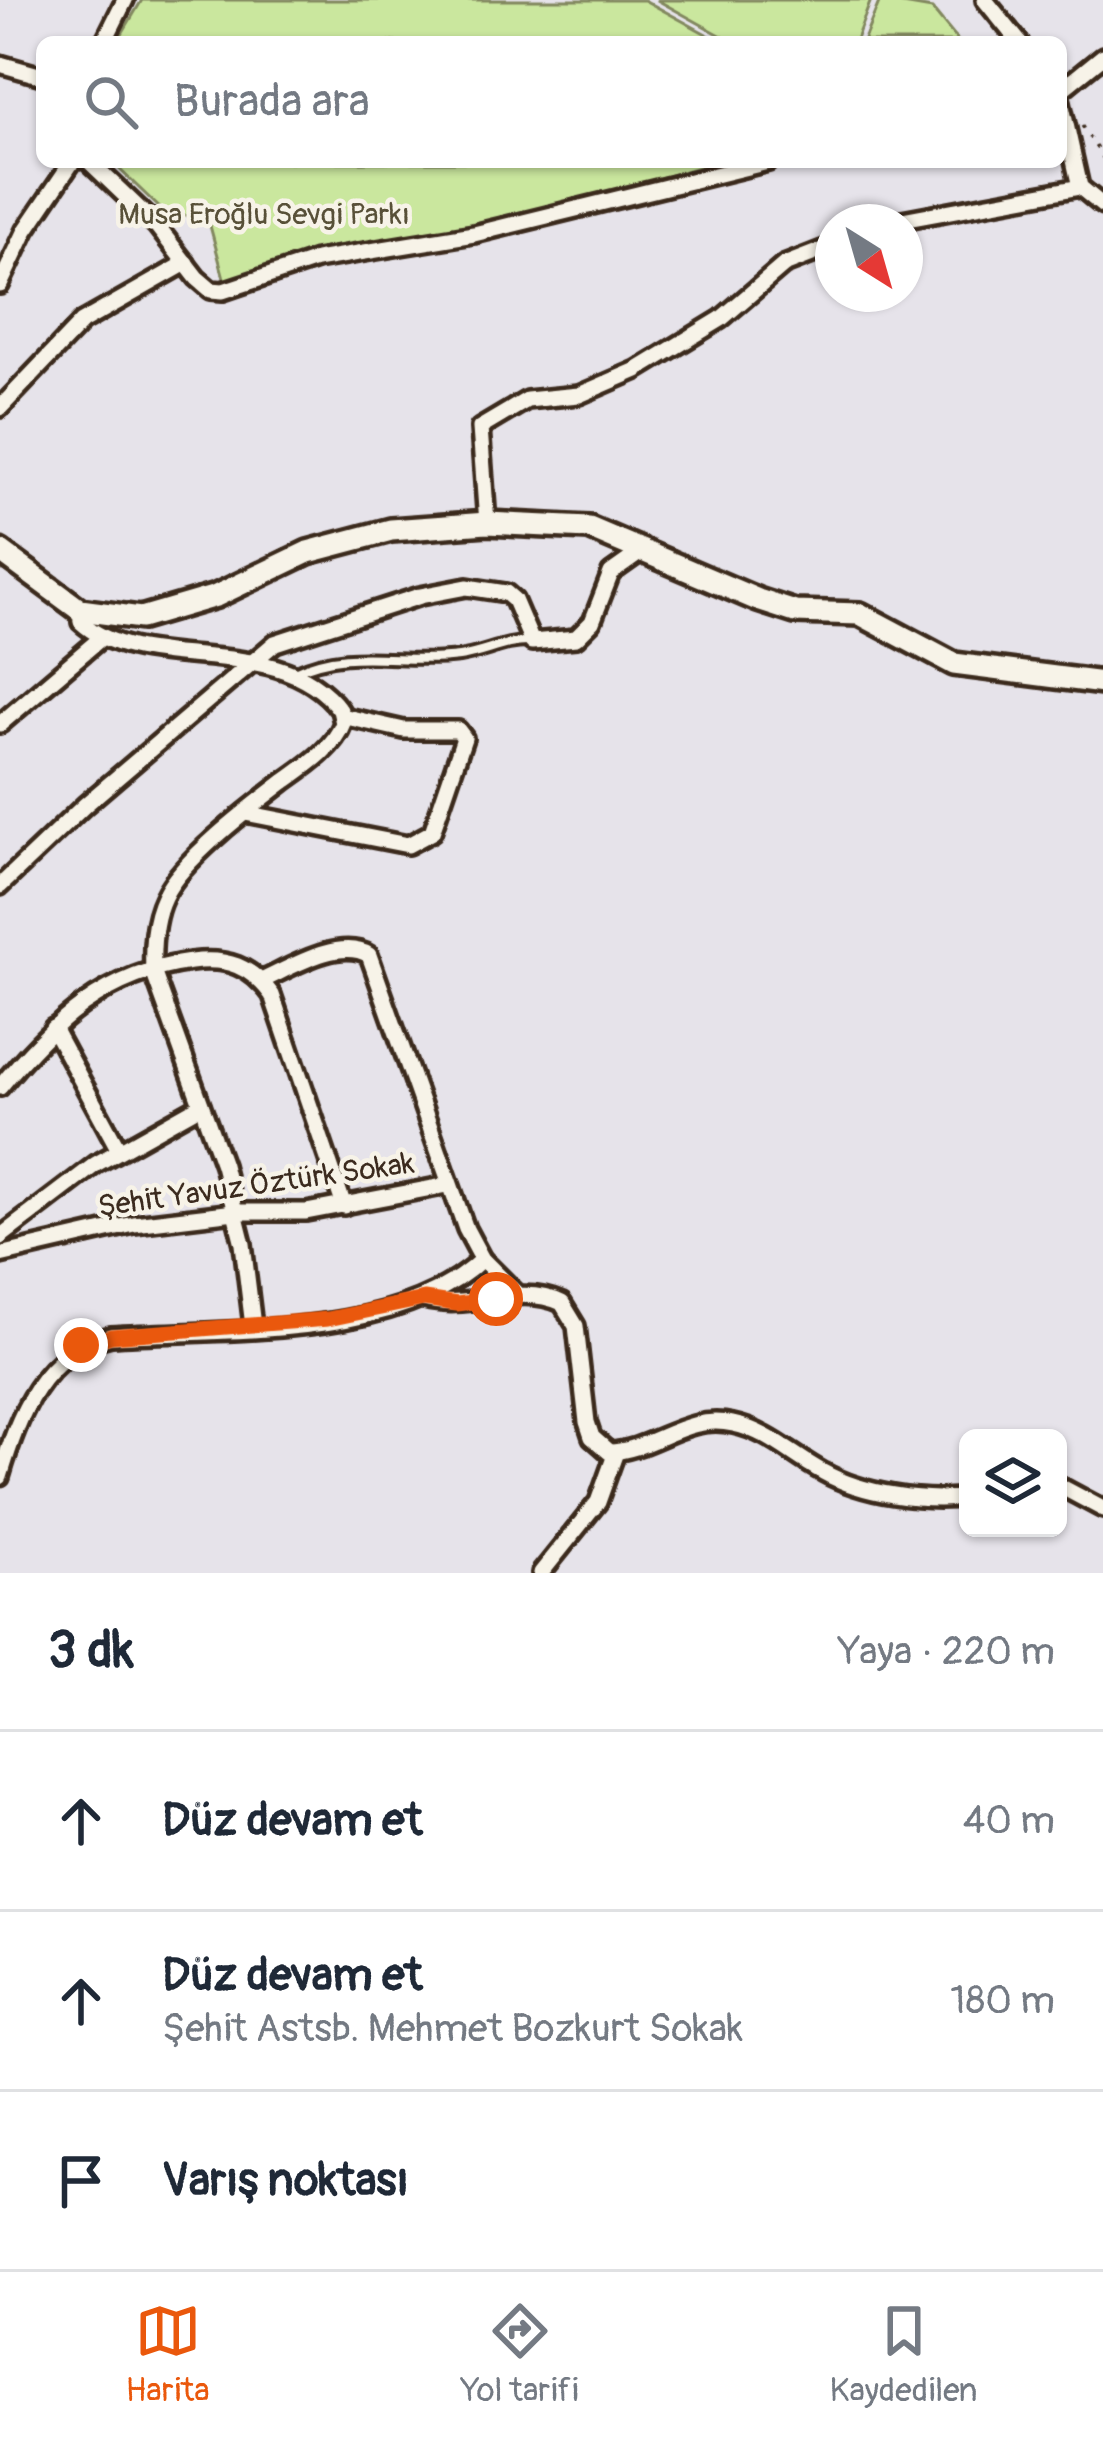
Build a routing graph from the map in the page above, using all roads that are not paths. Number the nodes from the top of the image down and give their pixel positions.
1 (125, 0) edge
2 (985, 0) edge
3 (107, 36) edge
4 (1014, 36) edge
5 (1103, 56) edge
6 (0, 64) edge
7 (36, 74) edge
8 (1067, 85) edge
9 (1067, 129) edge
10 (68, 168) edge
11 (96, 168) edge
12 (744, 168) edge
13 (1080, 187) junction
14 (1103, 206) edge
15 (923, 216) edge
16 (815, 253) edge
17 (186, 263) junction
18 (0, 285) edge
19 (0, 408) edge
20 (487, 523) junction
21 (645, 549) junction
22 (0, 550) edge
23 (80, 610) junction
24 (101, 638) junction
25 (532, 642) junction
26 (253, 663) junction
27 (287, 675) junction
28 (1103, 683) edge
29 (342, 716) junction
30 (0, 724) edge
31 (245, 813) junction
32 (0, 886) edge
33 (153, 967) junction
34 (261, 981) junction
35 (53, 1028) junction
36 (0, 1087) edge
37 (201, 1105) junction
38 (119, 1150) junction
39 (448, 1185) junction
40 (344, 1206) junction
41 (235, 1212) junction
42 (0, 1237) edge
43 (0, 1255) edge
44 (482, 1259) junction
45 (516, 1293) junction
46 (424, 1299) junction
47 (253, 1326) junction
48 (616, 1452) junction
49 (0, 1477) edge
50 (1067, 1490) edge
51 (959, 1497) edge
52 (1103, 1509) edge
53 (541, 1573) edge

1 - 3 street
2 - 4 street
5 - 8 street
6 - 7 street
9 - 13 street
10 - 18 street
11 - 17 street
12 - 17 street
13 - 14 street
13 - 15 street
16 - 20 street
17 - 19 street
20 - 21 street
20 - 23 street
21 - 25 street
21 - 28 street
22 - 23 street
23 - 24 street
24 - 26 street
24 - 30 street
25 - 26 street
25 - 27 lane
26 - 27 street
26 - 32 street
27 - 29 street
29 - 31 street
29 - 31 street
31 - 33 street
33 - 34 street
33 - 35 street
33 - 37 street
34 - 39 street
34 - 40 street
35 - 36 street
35 - 38 street
37 - 38 street
37 - 41 street
38 - 42 street
39 - 40 street, Şehit Yavuz Öztürk Sokak
39 - 44 street
40 - 41 street, Şehit Yavuz Öztürk Sokak
41 - 43 street, Şehit Yavuz Öztürk Sokak
41 - 47 street
44 - 45 street
44 - 46 street
45 - 46 street
45 - 48 street
46 - 47 street
47 - 49 street
48 - 51 street
48 - 53 street
50 - 52 street

